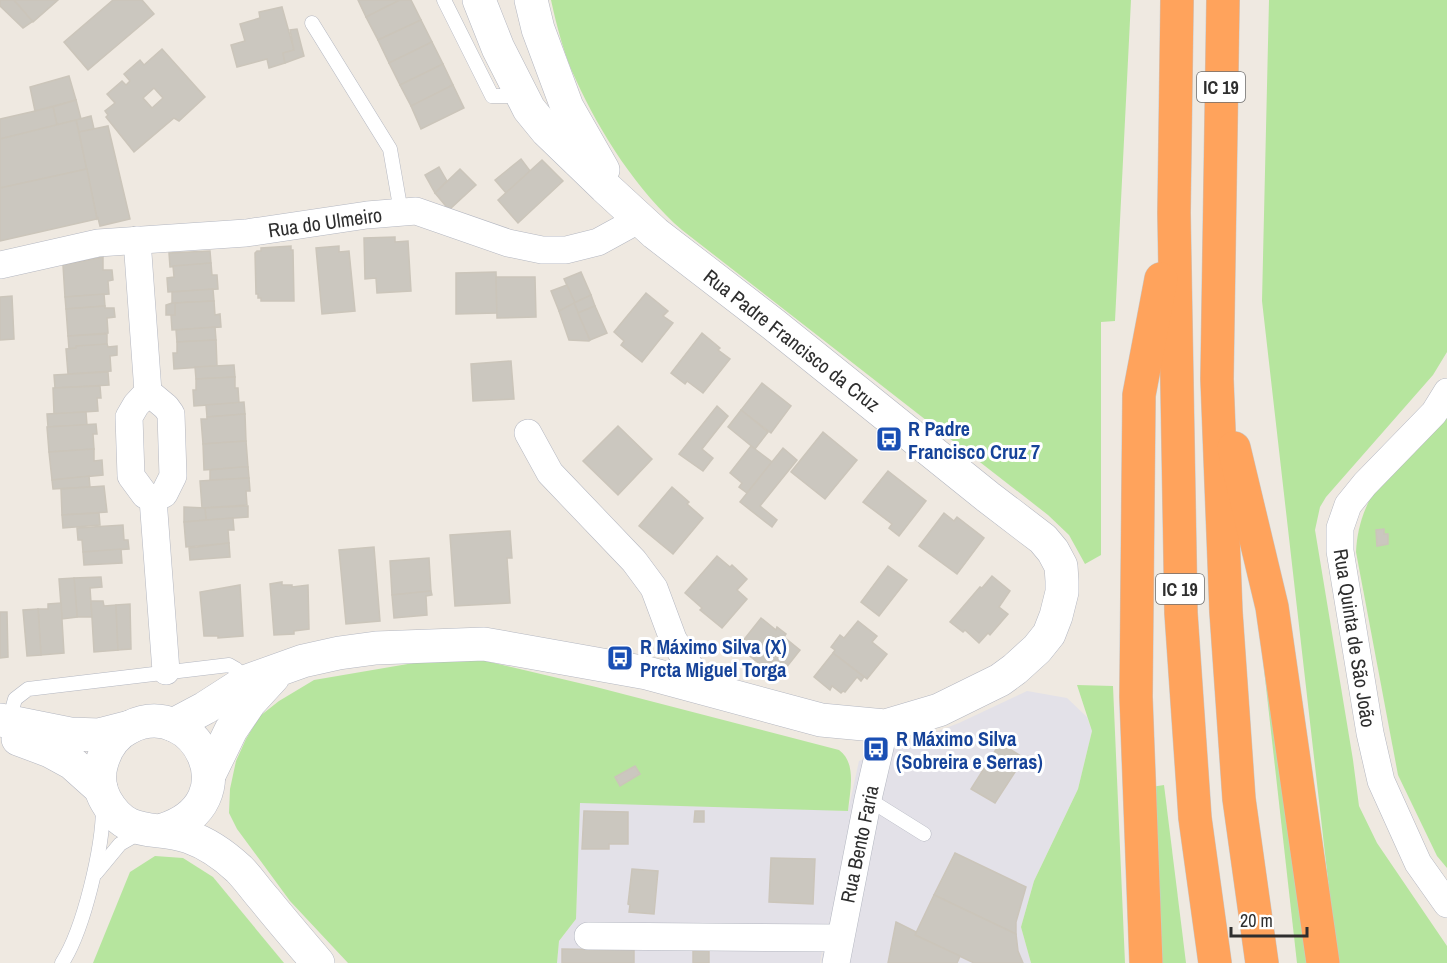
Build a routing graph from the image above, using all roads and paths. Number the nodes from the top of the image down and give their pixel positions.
1 (444, 0) edge
2 (479, 0) edge
3 (531, 0) edge
4 (1177, 0) edge
5 (1222, 0) edge
6 (312, 23) dead end
7 (522, 96) junction
8 (605, 187) junction
9 (401, 212) junction
10 (1174, 213) junction
11 (648, 226) junction
12 (137, 240) junction
13 (0, 265) edge
14 (1217, 379) junction
15 (148, 392) junction
16 (1447, 392) edge
17 (528, 433) dead end
18 (153, 499) junction
19 (673, 639) junction
20 (283, 666) junction
21 (166, 671) junction
22 (647, 673) junction
23 (247, 681) junction
24 (703, 688) junction
25 (3, 724) edge
26 (173, 725) junction
27 (885, 726) junction
28 (130, 727) junction
29 (208, 780) junction
30 (102, 793) junction
31 (868, 799) junction
32 (154, 830) junction
33 (924, 834) dead end
34 (239, 869) junction
35 (92, 879) junction
36 (1447, 904) edge
37 (588, 936) dead end
38 (838, 950) edge
39 (62, 963) edge
40 (318, 963) edge
41 (1146, 963) edge
42 (1215, 963) edge
43 (1262, 963) edge
44 (1323, 963) edge

1 - 7 lane
2 - 7 street, Rua Padre Francisco da Cruz
3 - 8 street
4 - 10 highway, IC 19
5 - 14 highway, IC 19
6 - 9 lane
7 - 8 street, Rua Padre Francisco da Cruz
8 - 11 street, Rua Padre Francisco da Cruz
9 - 11 street, Rua do Ulmeiro
9 - 12 street, Rua do Ulmeiro
10 - 41 highway
10 - 42 highway, IC 19
11 - 27 street, Rua Padre Francisco da Cruz
12 - 13 street, Rua do Ulmeiro
12 - 15 street
14 - 43 highway, IC 19
14 - 44 highway
15 - 18 street
15 - 18 street
16 - 36 street, Rua Quinta de São João
17 - 19 street
18 - 21 street
19 - 22 street
19 - 24 street
20 - 22 street
20 - 23 street
20 - 29 street
21 - 23 lane
21 - 25 lane
22 - 24 street
23 - 26 street
24 - 27 street
25 - 28 street
25 - 30 street
26 - 28 street
26 - 29 street
27 - 31 street, Rua Bento Faria
28 - 30 street
29 - 32 street
29 - 34 street
30 - 32 street
30 - 35 lane
31 - 33 lane
31 - 38 street, Rua Bento Faria
32 - 34 street
32 - 35 lane
34 - 40 street
35 - 39 lane
37 - 38 street

